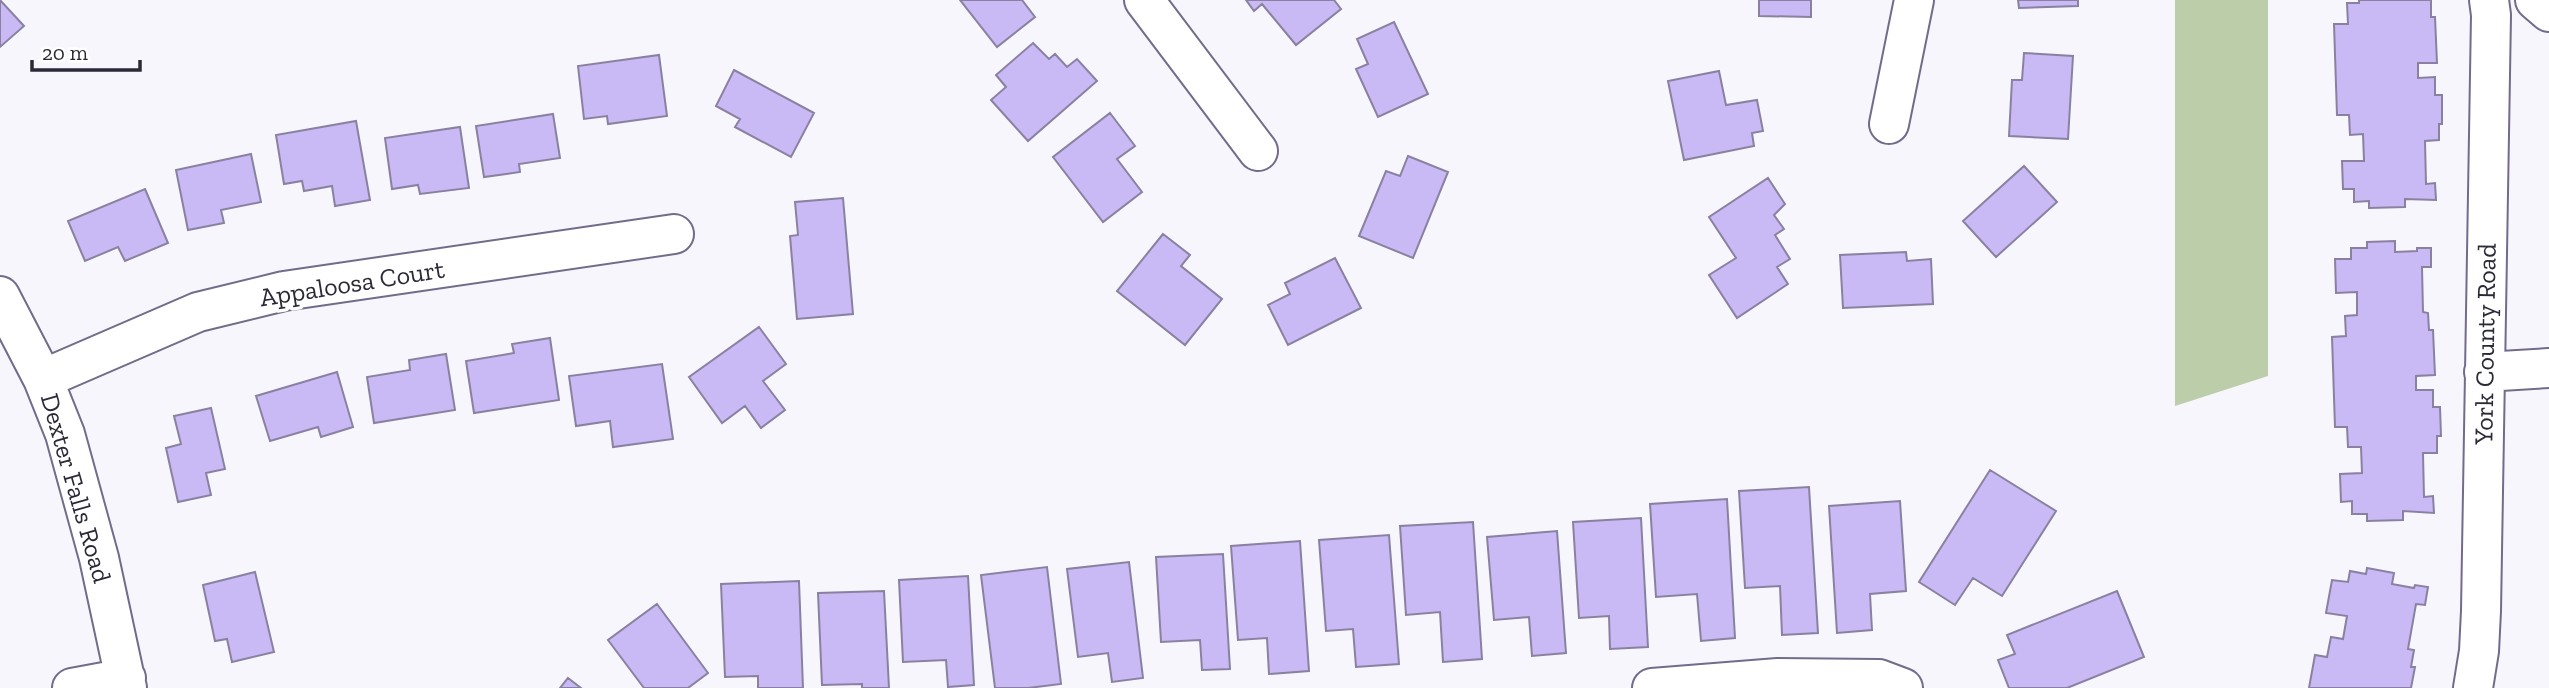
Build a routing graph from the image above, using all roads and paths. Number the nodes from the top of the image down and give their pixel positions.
1 (1144, 0) edge
2 (1914, 0) edge
3 (2489, 0) edge
4 (2535, 0) edge
5 (2549, 12) edge
6 (1889, 124) dead end
7 (1258, 151) dead end
8 (674, 234) dead end
9 (0, 296) edge
10 (2549, 368) edge
11 (2484, 372) junction
12 (43, 379) junction
13 (126, 683) edge
14 (72, 688) edge
15 (1652, 688) edge
16 (1903, 688) edge
17 (2473, 688) edge

1 - 7 street
2 - 6 street
3 - 11 street, York County Road
4 - 5 street
8 - 12 street, Appaloosa Court
9 - 12 street, Dexter Falls Road
10 - 11 street
11 - 17 street, York County Road
12 - 13 street, Dexter Falls Road
13 - 14 street
15 - 16 street

